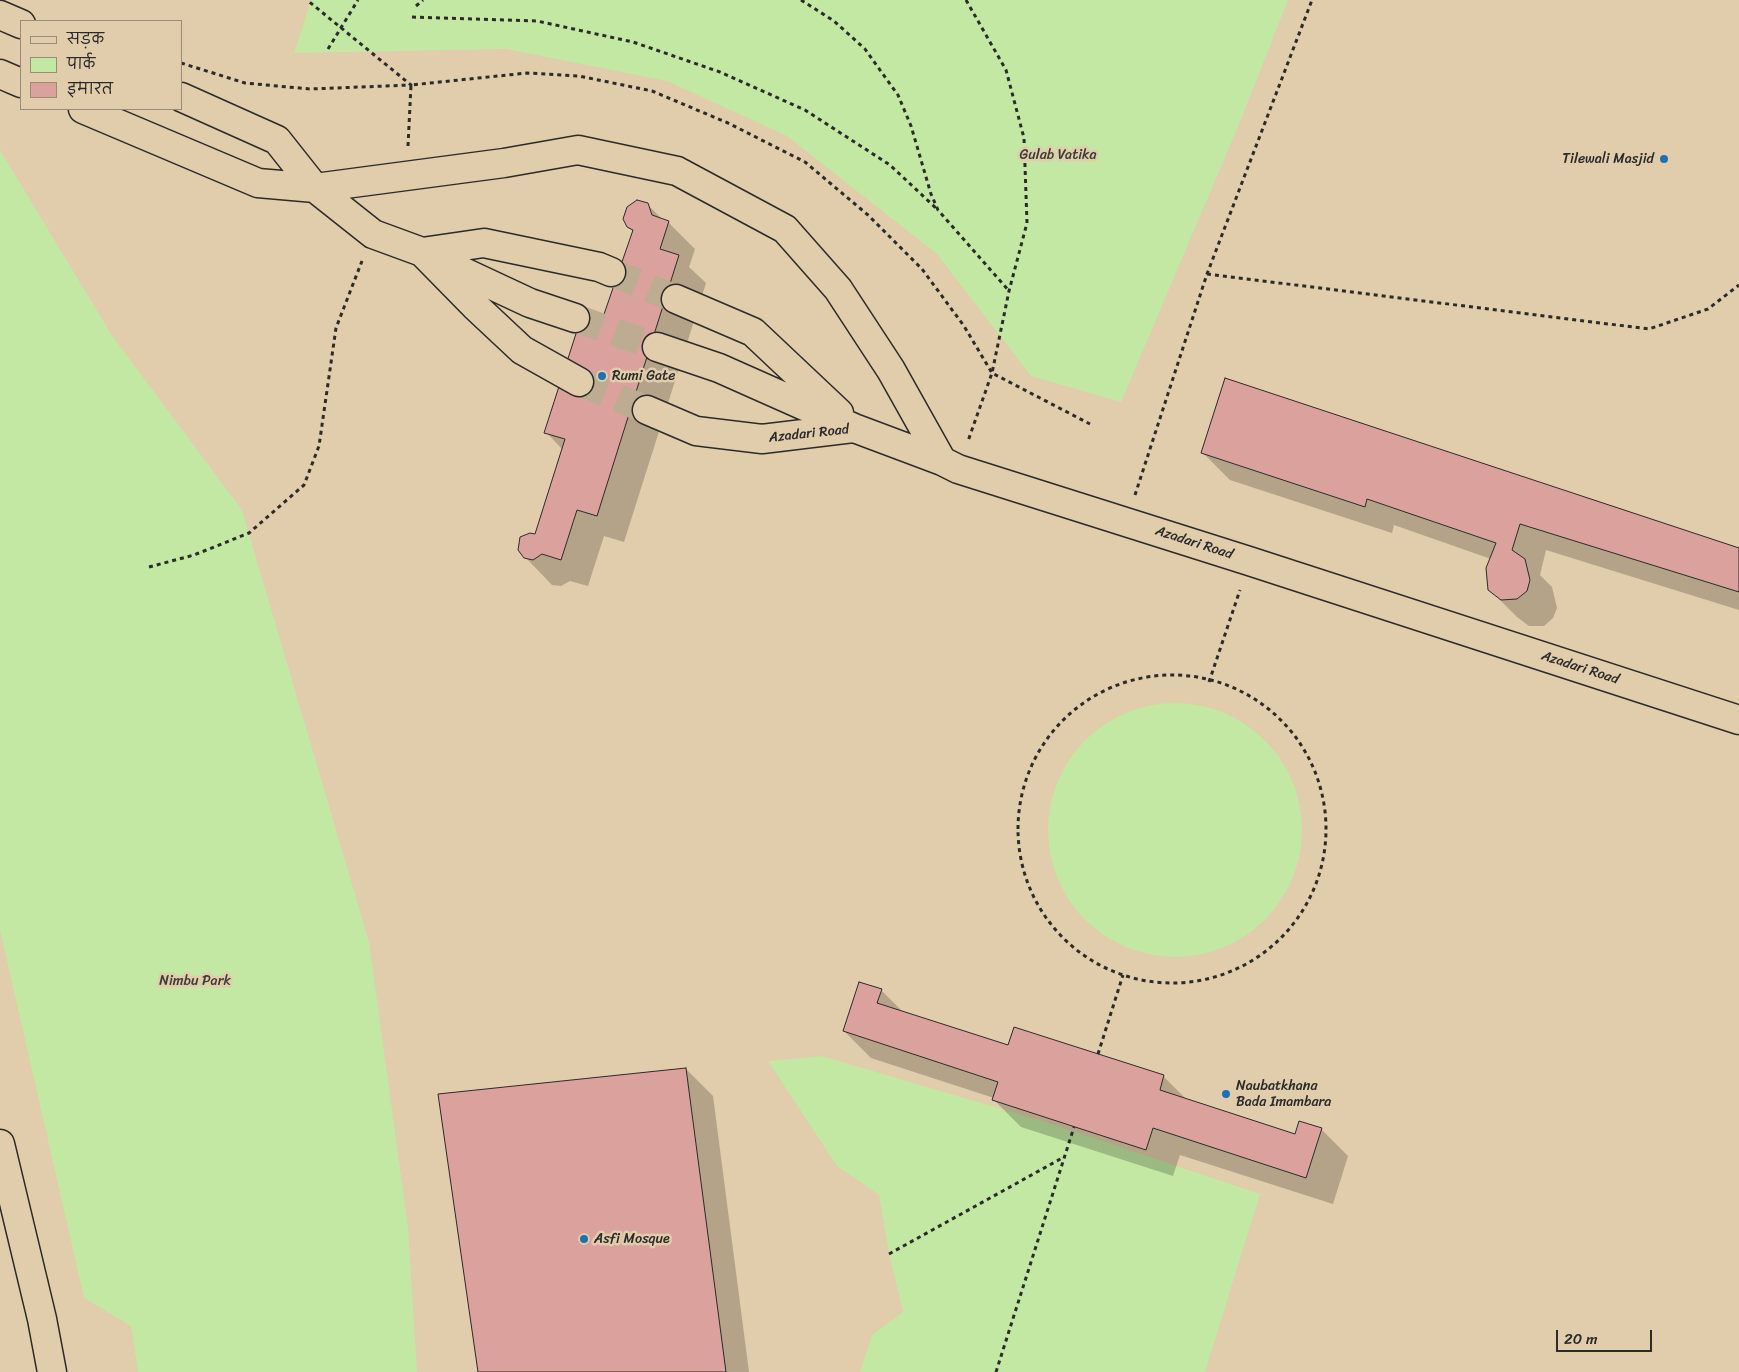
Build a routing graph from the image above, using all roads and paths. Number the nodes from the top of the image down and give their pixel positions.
1 (307, 0) edge
2 (358, 0) edge
3 (423, 0) edge
4 (801, 0) edge
5 (966, 0) edge
6 (1312, 0) edge
7 (416, 6) dead end
8 (0, 15) edge
9 (412, 17) dead end
10 (20, 24) edge
11 (328, 49) dead end
12 (182, 63) edge
13 (0, 74) edge
14 (20, 83) edge
15 (182, 97) edge
16 (85, 110) edge
17 (315, 188) junction
18 (938, 210) junction
19 (373, 234) junction
20 (422, 252) junction
21 (611, 272) tunnel mouth
22 (1207, 274) junction
23 (1739, 285) edge
24 (1009, 291) junction
25 (676, 300) tunnel mouth
26 (575, 318) tunnel mouth
27 (657, 346) tunnel mouth
28 (580, 382) tunnel mouth
29 (647, 410) tunnel mouth
30 (854, 428) junction
31 (950, 465) junction
32 (1126, 522) junction
33 (1249, 561) junction
34 (149, 567) dead end
35 (1209, 682) junction
36 (1739, 720) edge
37 (1123, 975) junction
38 (1098, 1054) dead end
39 (1074, 1127) dead end
40 (0, 1144) edge
41 (1065, 1157) junction
42 (890, 1254) dead end
43 (52, 1372) edge
44 (996, 1372) edge

1 - 12 path
2 - 11 path
3 - 7 path
4 - 18 path
5 - 24 path
6 - 22 path
8 - 10 street
9 - 18 path
13 - 14 street
15 - 17 street
16 - 17 street
17 - 19 street
17 - 31 street
18 - 24 path
19 - 20 street
19 - 34 path
20 - 21 street
20 - 26 street
20 - 28 street
22 - 23 path
22 - 32 path
24 - 31 path
25 - 30 street
27 - 30 street
29 - 30 street, Azadari Road
30 - 31 street, Azadari Road
31 - 32 street, Azadari Road
32 - 33 street, Azadari Road
33 - 35 path
33 - 36 street, Azadari Road
35 - 37 path
35 - 37 path
37 - 38 path
39 - 41 path
40 - 43 street
41 - 42 path
41 - 44 path

